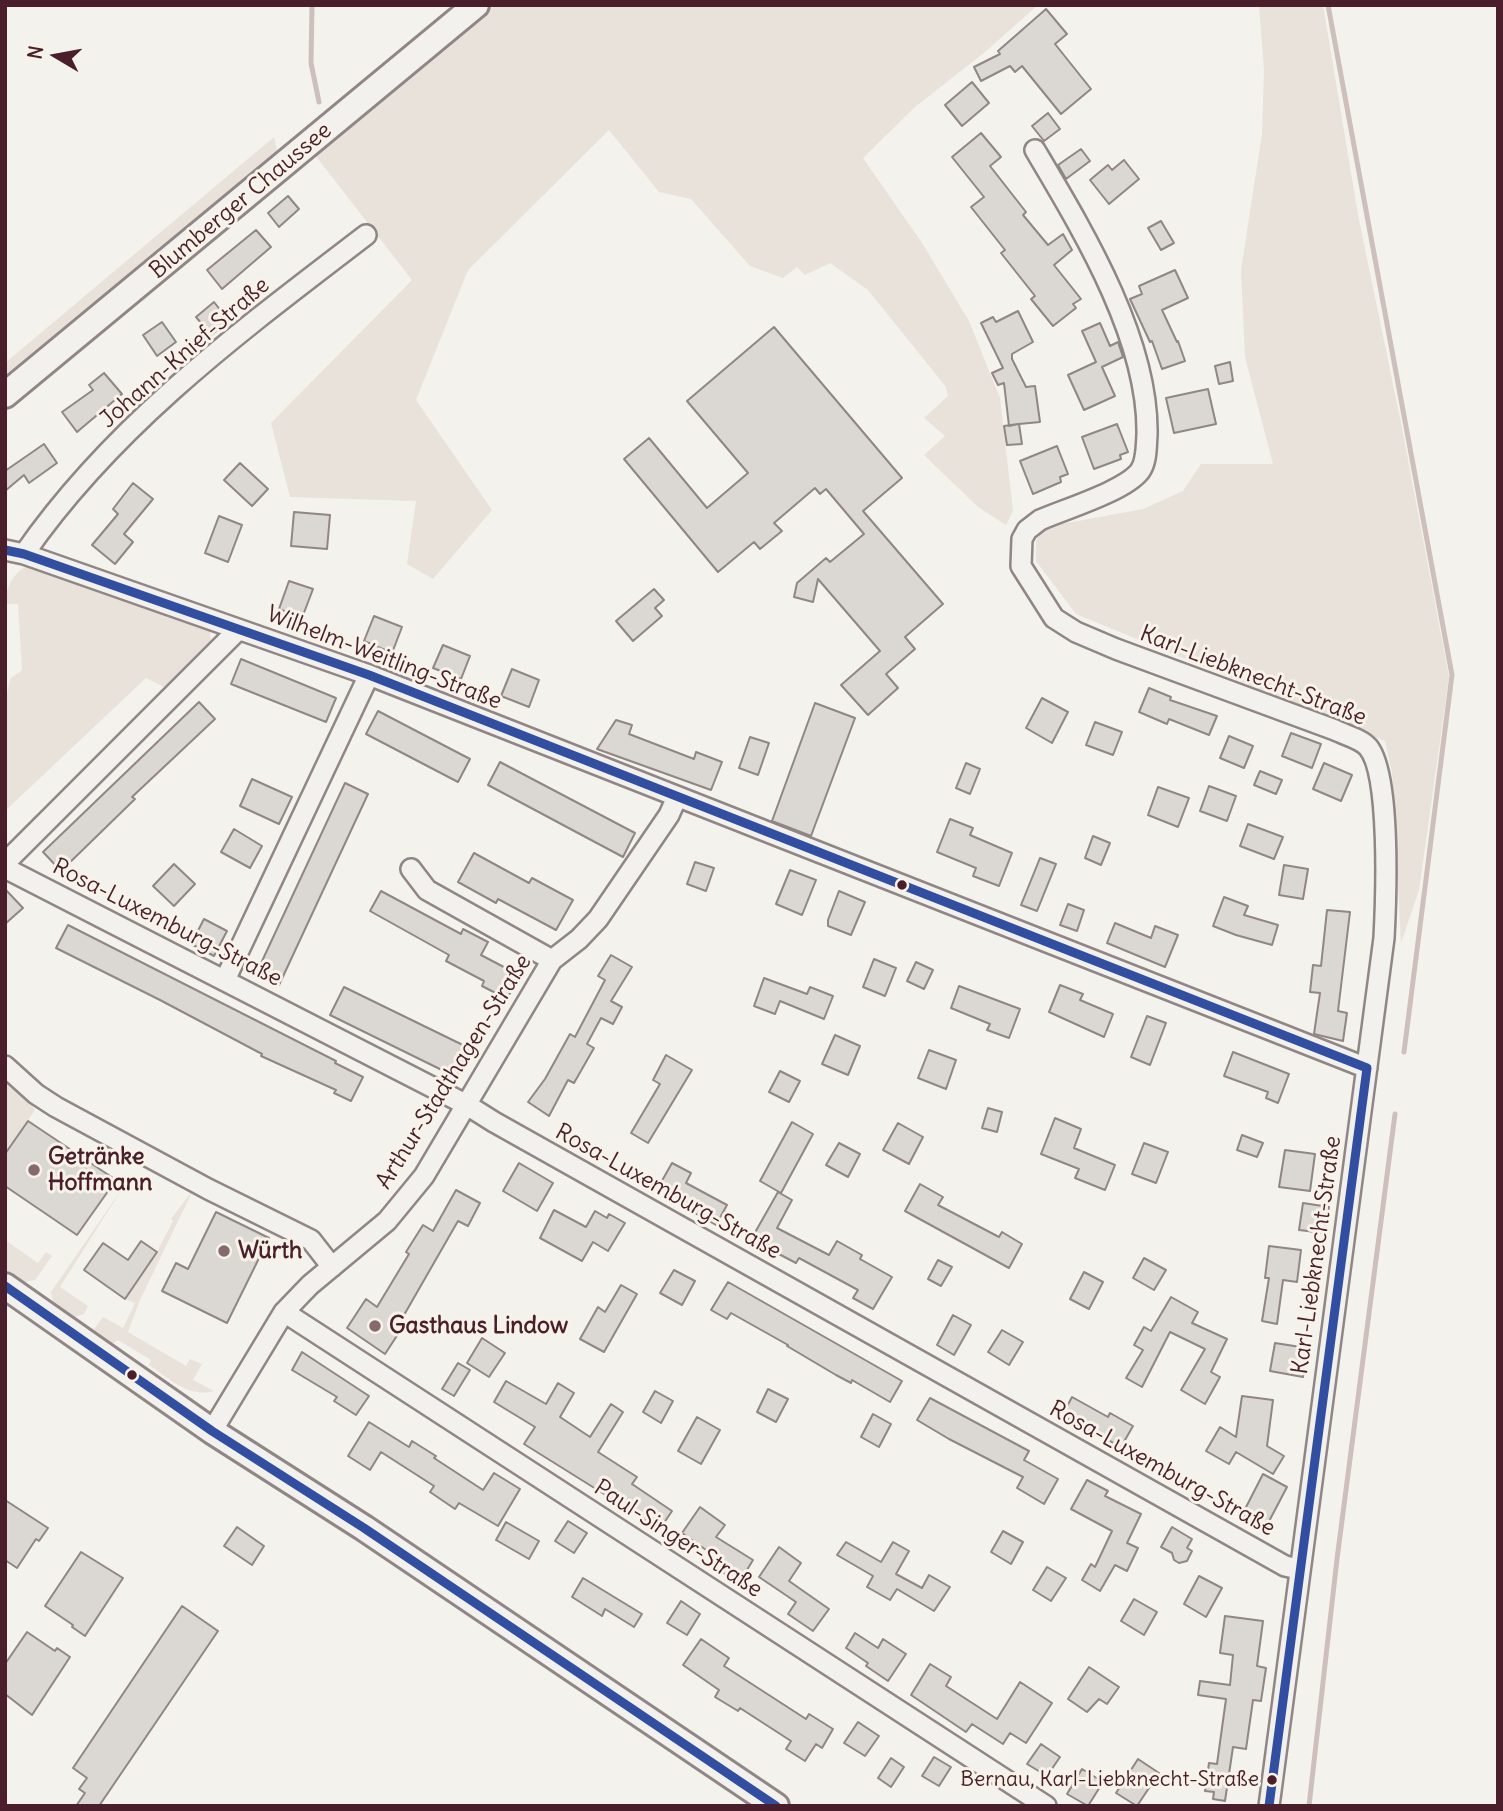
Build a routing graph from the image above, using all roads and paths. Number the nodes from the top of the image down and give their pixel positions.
1 (476, 5) edge
2 (1035, 150) dead end
3 (366, 235) dead end
4 (5, 395) edge
5 (14, 552) edge
6 (238, 630) junction
7 (369, 675) junction
8 (677, 797) junction
9 (5, 865) edge
10 (411, 869) dead end
11 (552, 960) junction
12 (225, 980) junction
13 (5, 1066) edge
14 (1367, 1068) junction
15 (467, 1105) junction
16 (332, 1267) junction
17 (5, 1286) edge
18 (284, 1312) junction
19 (212, 1431) junction
20 (1299, 1569) junction
21 (776, 1806) edge
22 (1046, 1806) edge
23 (1269, 1806) edge

1 - 4 main road, Blumberger Chaussee
2 - 14 street, Karl-Liebknecht-Straße
3 - 5 street, Johann-Knief-Straße
5 - 6 street, Wilhelm-Weitling-Straße
6 - 7 street, Wilhelm-Weitling-Straße
6 - 9 street
7 - 8 street, Wilhelm-Weitling-Straße
7 - 12 street
8 - 11 street, Arthur-Stadthagen-Straße
8 - 14 street, Wilhelm-Weitling-Straße
9 - 12 street, Rosa-Luxemburg-Straße
10 - 11 street
11 - 15 street, Arthur-Stadthagen-Straße
12 - 15 street, Rosa-Luxemburg-Straße
13 - 16 street
14 - 20 street, Karl-Liebknecht-Straße
15 - 16 street, Arthur-Stadthagen-Straße
15 - 20 street, Rosa-Luxemburg-Straße
16 - 18 street, Arthur-Stadthagen-Straße
17 - 19 main road
18 - 19 street, Arthur-Stadthagen-Straße
18 - 22 street, Paul-Singer-Straße
19 - 21 main road
20 - 23 street, Karl-Liebknecht-Straße

